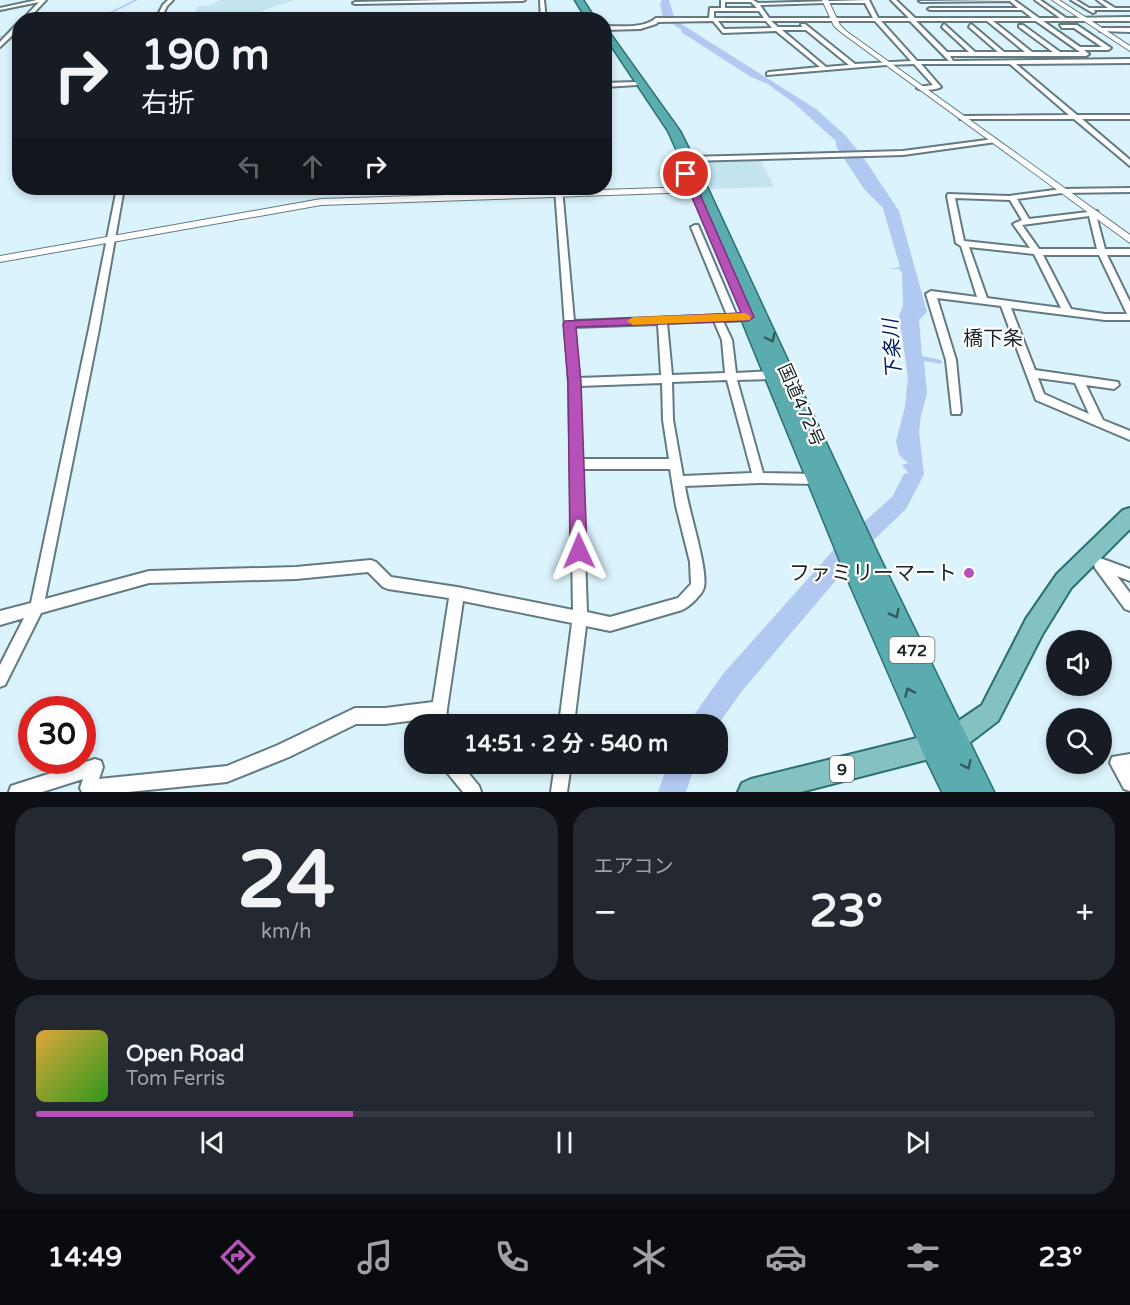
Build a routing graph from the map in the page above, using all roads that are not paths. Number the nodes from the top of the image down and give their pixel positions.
1 (44, 0) edge
2 (171, 0) edge
3 (523, 0) edge
4 (750, 0) edge
5 (893, 0) edge
6 (921, 0) edge
7 (1011, 0) edge
8 (1037, 0) edge
9 (1055, 0) edge
10 (1073, 0) edge
11 (1099, 0) edge
12 (453, 1) edge
13 (826, 1) edge
14 (866, 1) edge
15 (355, 3) dead end
16 (757, 4) junction
17 (0, 9) edge
18 (930, 9) junction
19 (1024, 9) junction
20 (1088, 9) junction
21 (1114, 9) junction
22 (1130, 9) edge
23 (723, 10) junction
24 (745, 10) junction
25 (761, 10) junction
26 (32, 12) edge
27 (161, 12) edge
28 (713, 19) junction
29 (752, 19) junction
30 (834, 19) junction
31 (988, 19) junction
32 (1038, 19) junction
33 (1065, 19) junction
34 (1084, 19) junction
35 (1103, 19) junction
36 (1130, 19) edge
37 (768, 20) junction
38 (798, 20) junction
39 (877, 20) junction
40 (912, 20) junction
41 (943, 23) junction
42 (917, 26) junction
43 (971, 26) junction
44 (997, 26) junction
45 (1022, 26) junction
46 (1047, 26) junction
47 (612, 28) edge
48 (806, 28) junction
49 (778, 30) junction
50 (1102, 30) junction
51 (1121, 30) junction
52 (1130, 30) edge
53 (12, 31) edge
54 (9, 33) junction
55 (0, 35) edge
56 (1130, 36) edge
57 (612, 40) edge
58 (0, 45) edge
59 (612, 49) edge
60 (1078, 49) junction
61 (1130, 49) edge
62 (946, 54) junction
63 (975, 54) junction
64 (1003, 54) junction
65 (1031, 54) junction
66 (1059, 54) junction
67 (1086, 54) junction
68 (1096, 61) junction
69 (1130, 61) edge
70 (917, 62) junction
71 (953, 62) junction
72 (1011, 62) junction
73 (1040, 62) junction
74 (886, 63) junction
75 (853, 65) junction
76 (824, 68) junction
77 (769, 74) dead end
78 (635, 84) junction
79 (612, 85) edge
80 (920, 87) junction
81 (1076, 117) junction
82 (1130, 117) edge
83 (962, 118) junction
84 (994, 141) junction
85 (688, 159) junction
86 (1130, 164) edge
87 (693, 190) junction
88 (1130, 190) edge
89 (612, 191) edge
90 (1062, 191) junction
91 (119, 195) edge
92 (472, 195) edge
93 (558, 195) edge
94 (1012, 198) junction
95 (1093, 214) junction
96 (1026, 221) junction
97 (695, 227) dead end
98 (111, 239) junction
99 (1130, 240) edge
100 (964, 243) junction
101 (1037, 252) junction
102 (1130, 252) edge
103 (1102, 253) junction
104 (0, 259) edge
105 (983, 301) junction
106 (1005, 304) junction
107 (1068, 312) junction
108 (1130, 312) edge
109 (748, 317) junction
110 (1130, 317) edge
111 (717, 318) junction
112 (733, 318) junction
113 (662, 320) junction
114 (570, 324) junction
115 (1030, 373) junction
116 (773, 375) junction
117 (731, 377) junction
118 (667, 380) junction
119 (1079, 380) junction
120 (574, 382) junction
121 (1114, 385) dead end
122 (956, 411) dead end
123 (1099, 423) junction
124 (1130, 436) edge
125 (576, 464) junction
126 (675, 464) junction
127 (759, 478) junction
128 (818, 479) junction
129 (678, 481) junction
130 (834, 499) junction
131 (1130, 516) edge
132 (1130, 574) edge
133 (457, 593) junction
134 (1130, 604) edge
135 (37, 607) junction
136 (580, 616) junction
137 (0, 618) edge
138 (0, 680) edge
139 (439, 714) edge
140 (568, 714) edge
141 (404, 716) edge
142 (944, 742) junction
143 (1130, 762) edge
144 (459, 774) edge
145 (562, 774) edge
146 (1130, 783) edge
147 (17, 792) edge
148 (473, 792) edge
149 (560, 792) edge
150 (751, 792) edge
151 (957, 792) edge
152 (980, 792) edge

1 - 17 street
1 - 26 street
2 - 27 street
3 - 12 street
4 - 16 street
4 - 23 street
5 - 40 street
6 - 7 street
6 - 18 street
7 - 19 street
8 - 33 street
9 - 34 street
10 - 20 street
11 - 21 street
12 - 15 street
13 - 14 street
13 - 16 street
13 - 30 street
14 - 39 street
16 - 25 street
18 - 19 street
18 - 41 street
19 - 32 street
20 - 21 street
20 - 35 street
21 - 22 street
23 - 24 street
23 - 28 street
24 - 25 street
24 - 29 street
25 - 37 street
28 - 29 street
28 - 47 street
28 - 49 street
29 - 37 street
30 - 38 street
30 - 39 street
30 - 74 street
31 - 32 street
31 - 41 street
31 - 44 street
32 - 33 street
32 - 46 street
33 - 34 street
34 - 35 street
34 - 50 street
35 - 36 street
37 - 38 street
37 - 49 street
38 - 48 street
39 - 40 street
39 - 70 street
40 - 41 street
40 - 42 street
41 - 42 street
41 - 43 street
41 - 63 street
42 - 62 street
43 - 44 street
43 - 64 street
44 - 45 street
44 - 65 street
45 - 46 street
45 - 66 street
46 - 60 street
46 - 60 street
48 - 49 street
48 - 75 street
49 - 76 street
50 - 51 street
50 - 61 street
51 - 52 street
51 - 56 street
53 - 54 street
54 - 55 street
54 - 58 street
57 - 85 highway, 国道472号 / 472
59 - 78 highway, 国道472号 / 472
60 - 67 street
62 - 63 street
62 - 71 street
63 - 64 street
64 - 65 street
65 - 66 street
65 - 73 street
66 - 67 street
67 - 68 street
68 - 69 street
68 - 73 street
70 - 71 street
70 - 74 street
70 - 80 street
71 - 72 street
72 - 73 street
72 - 81 street
74 - 75 street
74 - 80 street
75 - 76 street
76 - 77 street
78 - 79 street
78 - 87 highway, 国道472号 / 472
80 - 83 street
81 - 82 street
81 - 83 street
81 - 86 street
83 - 84 street
84 - 85 street
84 - 90 street
85 -> 130 highway, 国道472号 / 472
87 - 89 street
87 - 109 highway, 国道472号 / 472
88 - 90 street
90 - 94 street
90 - 95 street
91 - 98 street
92 - 98 street
93 - 114 street
94 - 96 street
94 - 100 street
95 - 96 street
95 - 99 street
95 - 103 street
96 - 101 street
97 - 112 street
98 - 104 street
98 - 135 street
100 - 101 street
100 - 105 street
101 - 103 street
101 - 107 street
102 - 103 street
103 - 108 street
105 - 106 street
105 - 122 street
106 - 107 street
106 - 115 street
107 - 110 street
109 - 112 street
109 - 116 highway, 国道472号 / 472
111 - 112 street
111 - 113 street
111 - 117 street
113 - 114 street
113 - 118 street
114 - 120 street
115 - 119 street
115 - 123 street
116 - 117 street
116 - 128 highway, 国道472号 / 472
117 - 118 street
117 - 127 street
118 - 120 street
118 - 126 street
119 - 121 street
119 - 123 street
120 - 125 street
123 - 124 street
125 - 126 street
125 - 136 street
126 - 129 street
127 - 128 street
127 - 129 street
128 - 130 highway, 国道472号 / 472
129 - 136 street
130 - 142 highway, 国道472号 / 472
131 - 142 main road, 9
132 - 134 street
133 - 135 street
133 - 136 street
133 - 139 street
135 - 137 street
135 - 138 street
136 - 140 street
141 - 147 street
142 - 150 main road, 9
142 - 151 highway, 国道472号 / 472
142 -> 152 highway, 国道472号 / 472
143 - 146 street
144 - 148 street
145 - 149 street

